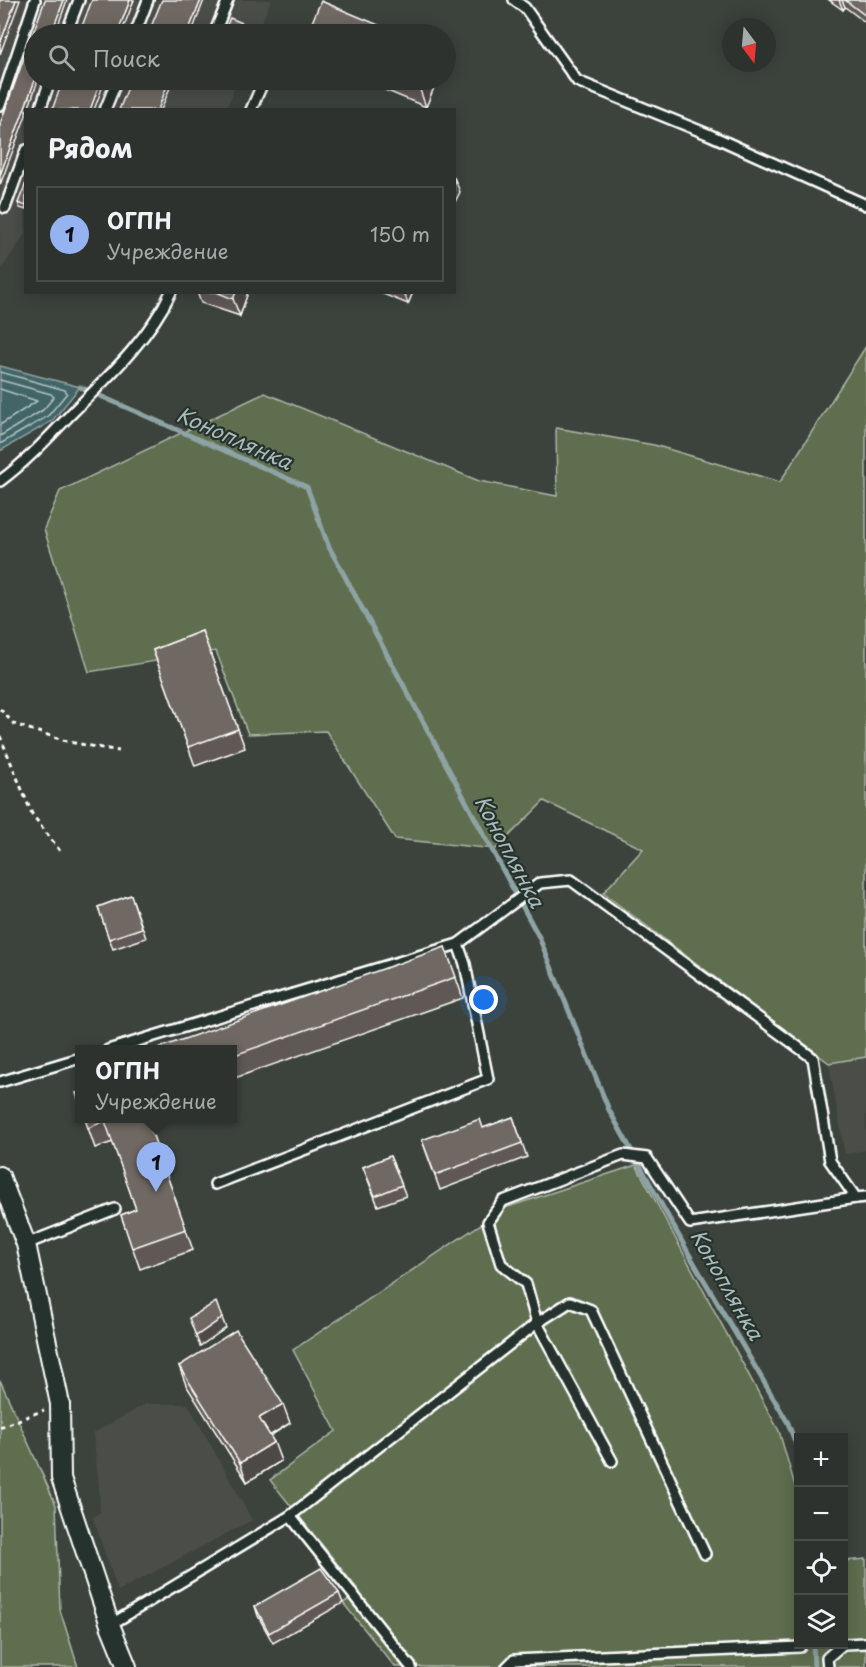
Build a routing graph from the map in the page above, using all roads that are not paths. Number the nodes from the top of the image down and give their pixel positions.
1 (35, 0) edge
2 (79, 0) edge
3 (148, 0) edge
4 (228, 0) edge
5 (514, 0) edge
6 (27, 24) edge
7 (70, 24) edge
8 (139, 24) edge
9 (218, 24) edge
10 (24, 33) edge
11 (47, 90) edge
12 (113, 90) edge
13 (260, 90) edge
14 (0, 105) edge
15 (41, 108) edge
16 (106, 108) edge
17 (253, 108) edge
18 (24, 156) edge
19 (866, 205) edge
20 (5, 208) dead end
21 (170, 294) edge
22 (0, 481) edge
23 (458, 944) junction
24 (125, 1045) edge
25 (75, 1060) edge
26 (0, 1082) edge
27 (0, 1176) edge
28 (215, 1184) dead end
29 (861, 1197) edge
30 (115, 1209) dead end
31 (26, 1245) junction
32 (537, 1323) junction
33 (612, 1461) dead end
34 (290, 1516) junction
35 (705, 1554) dead end
36 (110, 1625) junction
37 (866, 1643) edge
38 (848, 1644) edge
39 (794, 1647) edge
40 (837, 1649) edge
41 (127, 1667) edge
42 (411, 1667) edge
43 (507, 1667) edge
44 (828, 1667) edge

1 - 6 lane
2 - 7 lane
3 - 8 lane
4 - 9 lane
5 - 19 lane
10 - 14 lane
11 - 15 lane
12 - 16 lane
13 - 17 lane
18 - 20 lane
21 - 22 lane
23 - 24 lane
23 - 28 lane
23 - 29 lane
25 - 26 lane
27 - 31 street
29 - 32 lane
30 - 31 lane
31 - 36 street
32 - 33 lane
32 - 34 lane
32 - 35 lane
34 - 36 lane
34 - 42 lane
36 - 41 street
37 - 38 lane
39 - 43 lane
40 - 44 lane

